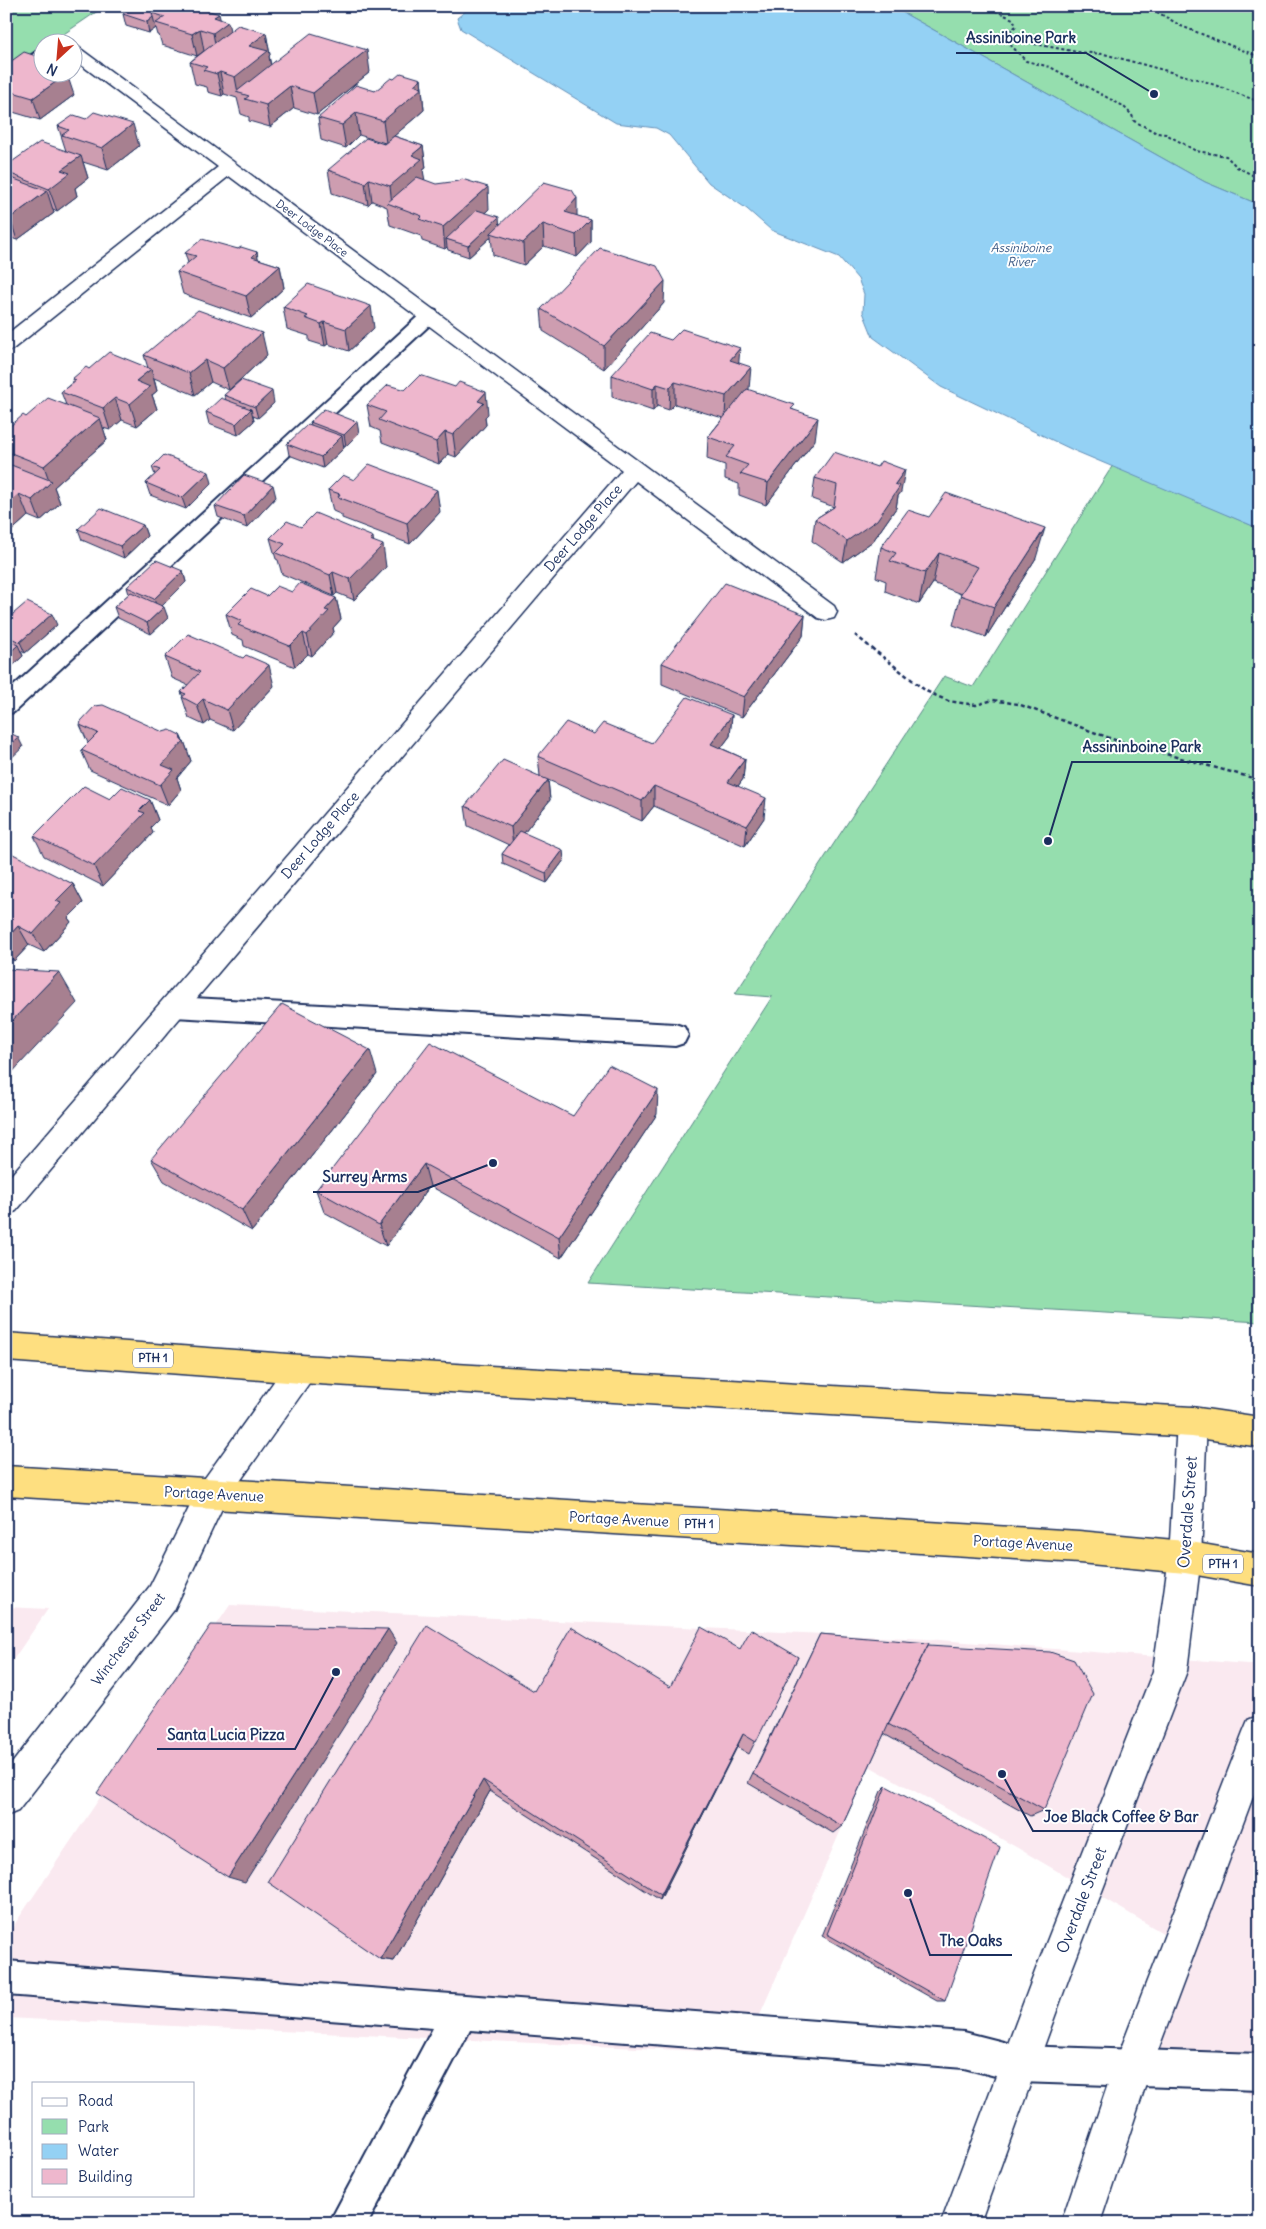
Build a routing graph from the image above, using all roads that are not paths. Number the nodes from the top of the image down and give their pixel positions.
1 (82, 57) edge
2 (32, 62) edge
3 (6, 80) edge
4 (230, 166) junction
5 (430, 315) junction
6 (6, 345) edge
7 (634, 469) junction
8 (826, 612) road end
9 (6, 706) edge
10 (174, 1006) junction
11 (675, 1035) dead end
12 (6, 1202) edge
13 (6, 1347) edge
14 (301, 1369) junction
15 (1192, 1422) junction
16 (1260, 1432) edge
17 (6, 1480) edge
18 (213, 1493) junction
19 (1185, 1558) junction
20 (1260, 1570) edge
21 (1260, 1732) edge
22 (6, 1799) edge
23 (6, 1978) edge
24 (460, 2013) junction
25 (1019, 2064) junction
26 (1132, 2069) junction
27 (1260, 2072) edge
28 (348, 2223) edge
29 (960, 2223) edge
30 (1080, 2223) edge

1 - 4 street, Deer Lodge Place
2 - 3 lane
4 - 5 street, Deer Lodge Place
4 - 6 street
5 - 7 street, Deer Lodge Place
5 - 9 lane
7 - 8 street, Deer Lodge Place
7 - 10 street, Deer Lodge Place
10 - 11 lane
10 - 12 street, Deer Lodge Place
13 - 14 highway, PTH 1
14 - 15 highway, PTH 1
14 - 18 street, Winchester Street
15 - 16 highway, PTH 1
15 - 19 street, Overdale Street
17 - 18 highway, Portage Avenue / PTH 1
18 - 19 highway, Portage Avenue / PTH 1
18 - 22 street, Winchester Street
19 - 20 highway, Portage Avenue / PTH 1
19 - 25 street, Overdale Street
21 - 26 street
23 - 24 lane
24 - 25 lane
24 - 28 lane
25 - 26 lane
25 - 29 street, Overdale Street
26 - 27 lane
26 - 30 street

